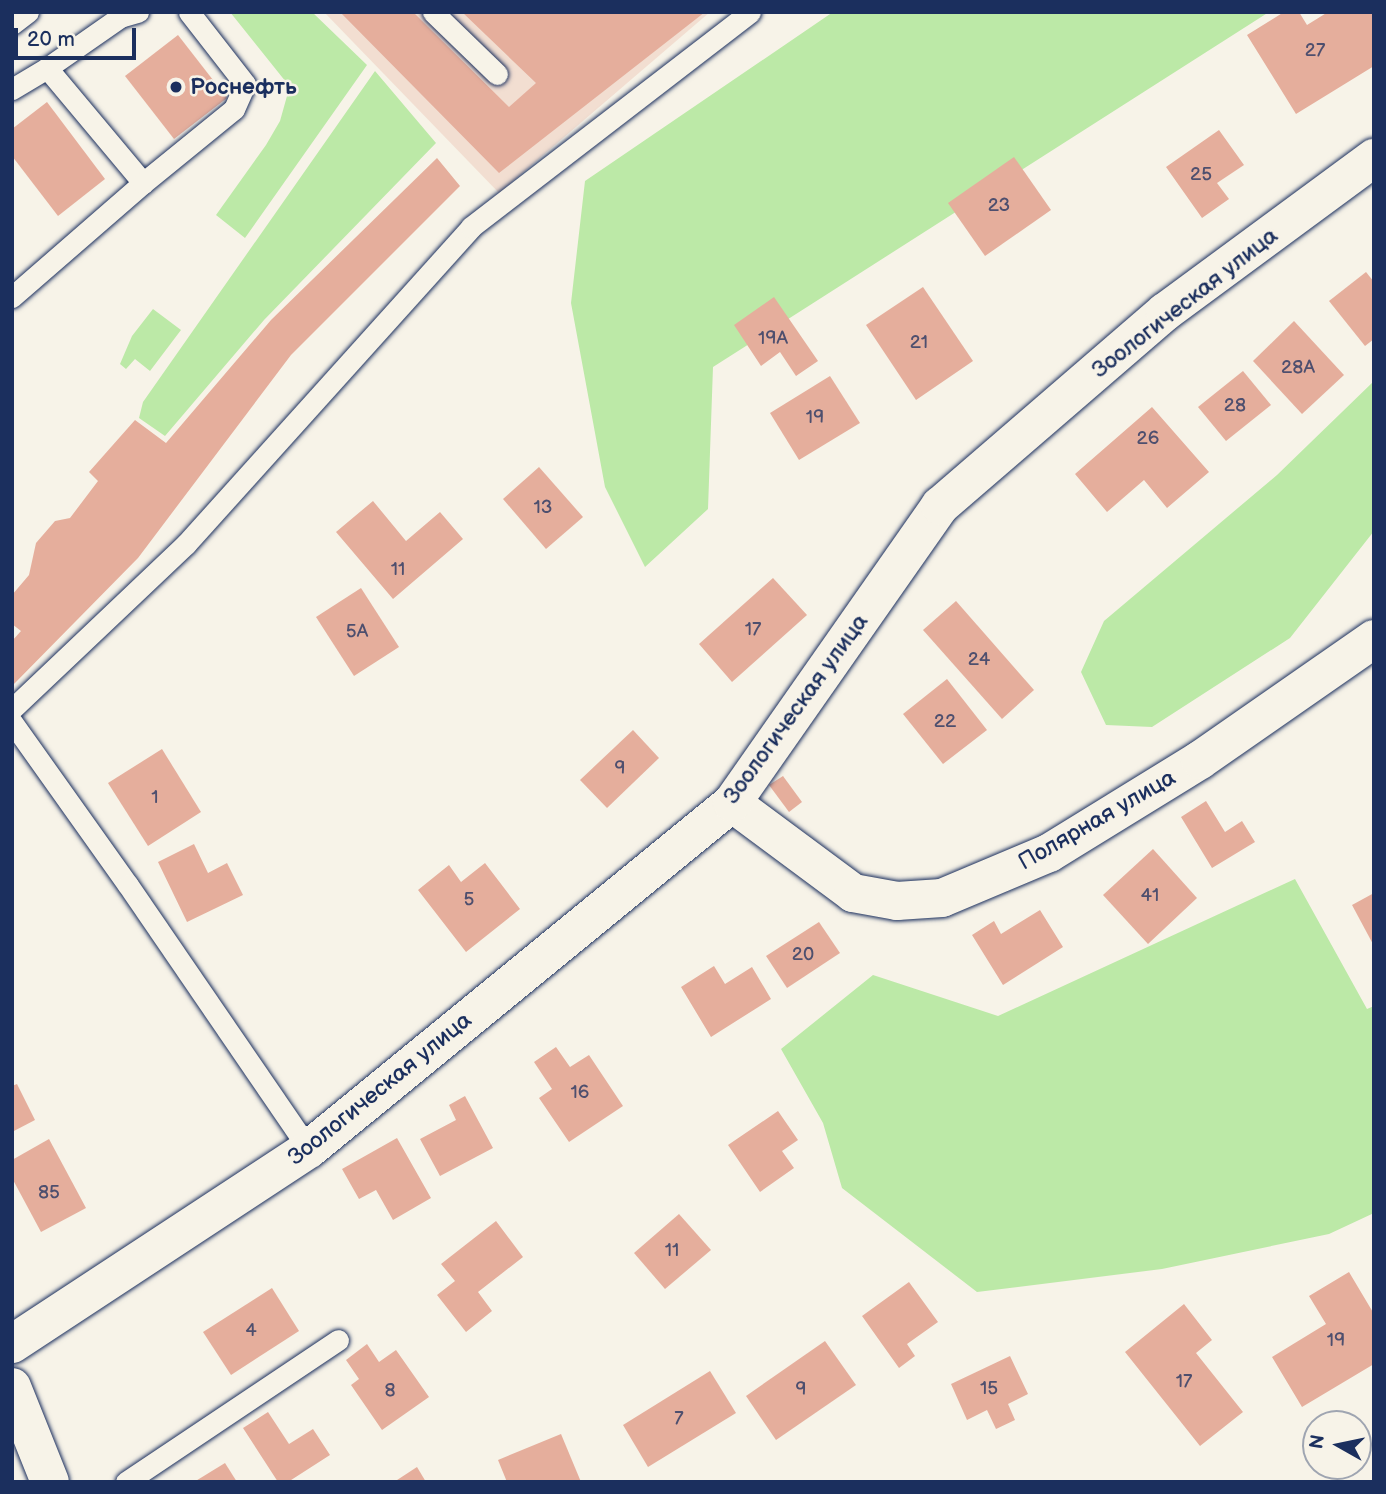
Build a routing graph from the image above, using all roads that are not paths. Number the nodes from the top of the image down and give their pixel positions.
1 (28, 12) edge
2 (138, 12) edge
3 (189, 12) edge
4 (433, 12) edge
5 (750, 12) edge
6 (12, 24) edge
7 (47, 68) junction
8 (497, 74) dead end
9 (12, 89) edge
10 (1374, 158) edge
11 (143, 183) junction
12 (12, 297) edge
13 (1374, 639) edge
14 (12, 709) edge
15 (12, 722) edge
16 (732, 803) junction
17 (309, 1149) junction
18 (338, 1340) dead end
19 (12, 1344) edge
20 (12, 1387) edge
21 (50, 1482) edge
22 (126, 1482) edge

1 - 6 lane
2 - 7 lane
3 - 11 lane
4 - 8 lane
5 - 14 lane
7 - 9 lane
7 - 11 lane
10 - 16 street, Зоологическая улица
11 - 12 lane
13 - 16 street, Полярная улица
15 - 17 lane
16 - 17 street, Зоологическая улица
17 - 19 street, Зоологическая улица
18 - 22 lane
20 - 21 street

